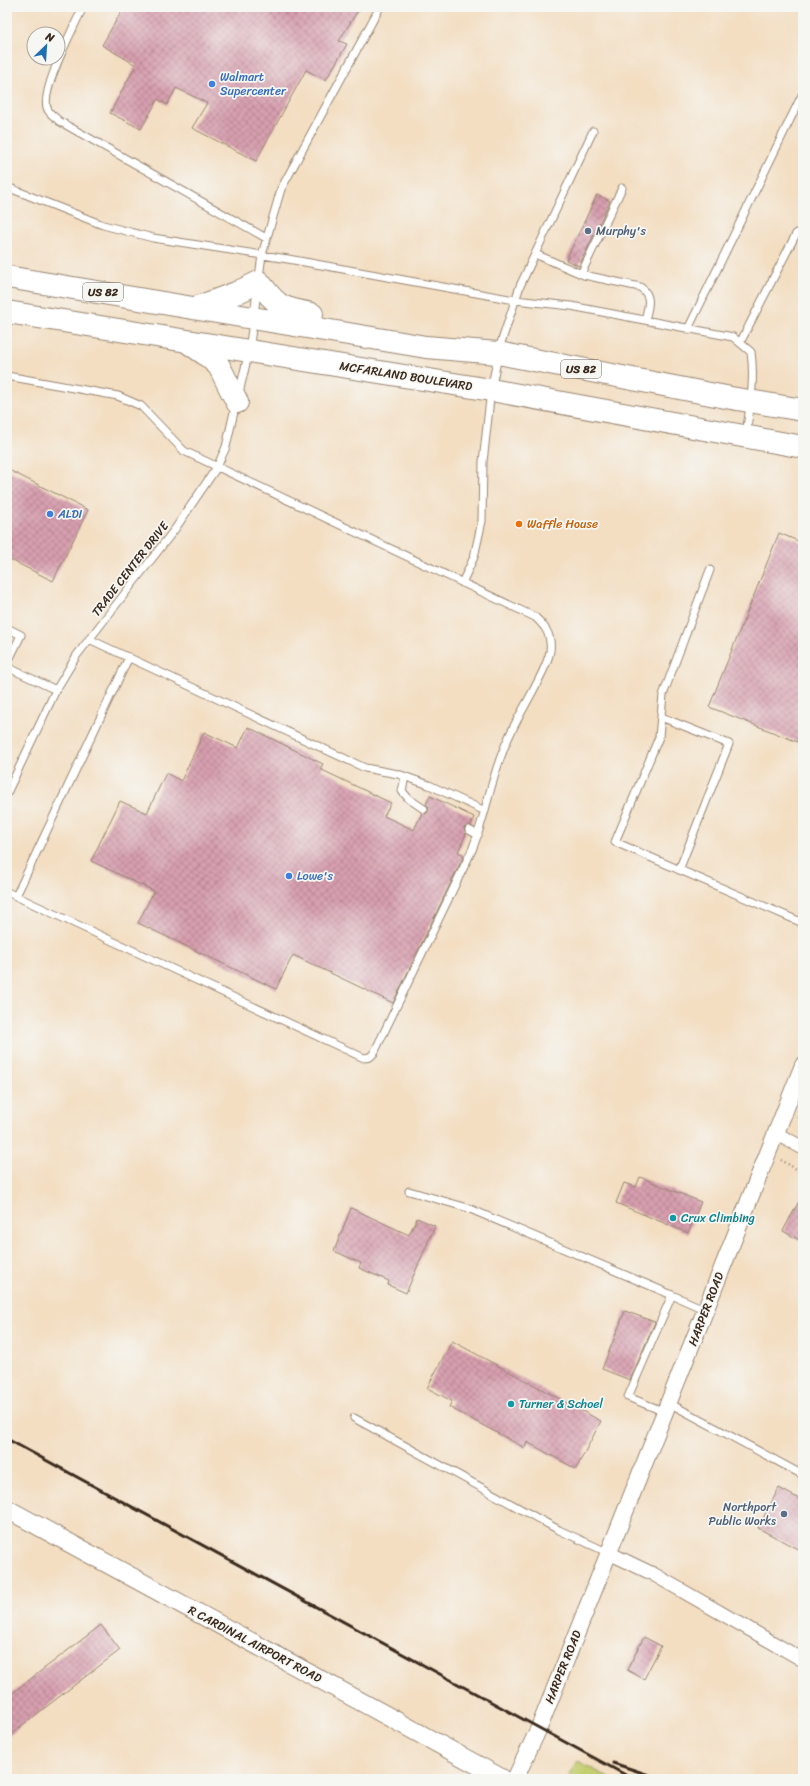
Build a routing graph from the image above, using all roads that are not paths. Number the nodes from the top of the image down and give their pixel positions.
1 (84, 7) edge
2 (380, 7) edge
3 (803, 93) edge
4 (593, 131) dead end
5 (7, 187) edge
6 (622, 188) dead end
7 (803, 230) edge
8 (266, 238) junction
9 (262, 254) junction
10 (535, 254) junction
11 (581, 274) junction
12 (7, 277) edge
13 (258, 282) junction
14 (515, 300) junction
15 (198, 307) junction
16 (7, 312) edge
17 (252, 317) junction
18 (645, 320) junction
19 (688, 329) junction
20 (187, 342) junction
21 (740, 343) junction
22 (426, 347) junction
23 (249, 351) junction
24 (498, 353) junction
25 (7, 376) edge
26 (491, 390) junction
27 (751, 401) junction
28 (237, 402) junction
29 (803, 410) edge
30 (745, 437) junction
31 (803, 447) edge
32 (217, 467) junction
33 (710, 570) dead end
34 (462, 583) junction
35 (7, 628) edge
36 (89, 639) junction
37 (9, 654) edge
38 (129, 657) junction
39 (7, 666) edge
40 (56, 690) junction
41 (661, 717) junction
42 (404, 777) junction
43 (7, 793) edge
44 (424, 809) dead end
45 (485, 811) junction
46 (468, 830) dead end
47 (478, 835) junction
48 (679, 870) junction
49 (7, 892) edge
50 (16, 896) junction
51 (803, 923) edge
52 (803, 1065) edge
53 (775, 1133) junction
54 (803, 1148) edge
55 (409, 1191) dead end
56 (672, 1295) junction
57 (706, 1310) junction
58 (667, 1407) junction
59 (354, 1418) dead end
60 (803, 1476) edge
61 (7, 1509) edge
62 (608, 1553) junction
63 (803, 1660) edge
64 (503, 1779) edge
65 (514, 1779) edge

1 - 8 lane
2 - 8 lane, TRADE CENTER DRIVE
3 - 19 lane
4 - 10 lane
5 - 9 lane
6 - 11 lane
7 - 21 lane
8 - 9 lane, TRADE CENTER DRIVE
9 - 13 lane, TRADE CENTER DRIVE
9 - 14 lane
10 - 11 lane
10 - 14 lane
11 - 18 lane
12 - 15 highway, US 82
13 - 15 highway
13 - 17 lane, TRADE CENTER DRIVE
13 - 22 highway
14 - 18 lane
14 - 24 lane
15 - 17 highway, US 82
16 - 20 highway, MCFARLAND BOULEVARD
17 - 22 highway, US 82
17 - 23 lane, TRADE CENTER DRIVE
18 - 19 lane
19 - 21 lane
20 - 23 highway, MCFARLAND BOULEVARD
20 - 28 highway
21 - 27 lane
22 - 24 highway, US 82
23 - 26 highway, MCFARLAND BOULEVARD
23 - 28 lane, TRADE CENTER DRIVE
24 - 26 lane
24 - 27 highway, US 82
25 - 32 lane
26 - 30 highway, MCFARLAND BOULEVARD
26 - 34 lane
27 - 29 highway, US 82
27 - 30 lane
28 - 32 lane, TRADE CENTER DRIVE
30 - 31 highway, MCFARLAND BOULEVARD
32 - 34 lane
32 - 36 lane, TRADE CENTER DRIVE
33 - 41 lane
34 - 45 lane
35 - 37 lane
36 - 38 lane
36 - 40 lane, TRADE CENTER DRIVE
37 - 39 lane
38 - 42 lane
38 - 50 lane
39 - 40 lane
40 - 43 lane, TRADE CENTER DRIVE
41 - 48 lane
41 - 48 lane
42 - 44 lane
42 - 45 lane
45 - 47 lane
46 - 47 lane
47 - 50 lane
48 - 51 lane
49 - 50 lane
52 - 53 street, HARPER ROAD
53 - 54 street
53 - 57 street, HARPER ROAD
55 - 56 lane
56 - 57 lane
56 - 58 lane
57 - 58 street, HARPER ROAD
58 - 60 lane
58 - 62 street, HARPER ROAD
59 - 62 lane
61 - 64 main road, R CARDINAL AIRPORT ROAD
62 - 63 street
62 - 65 street, HARPER ROAD

